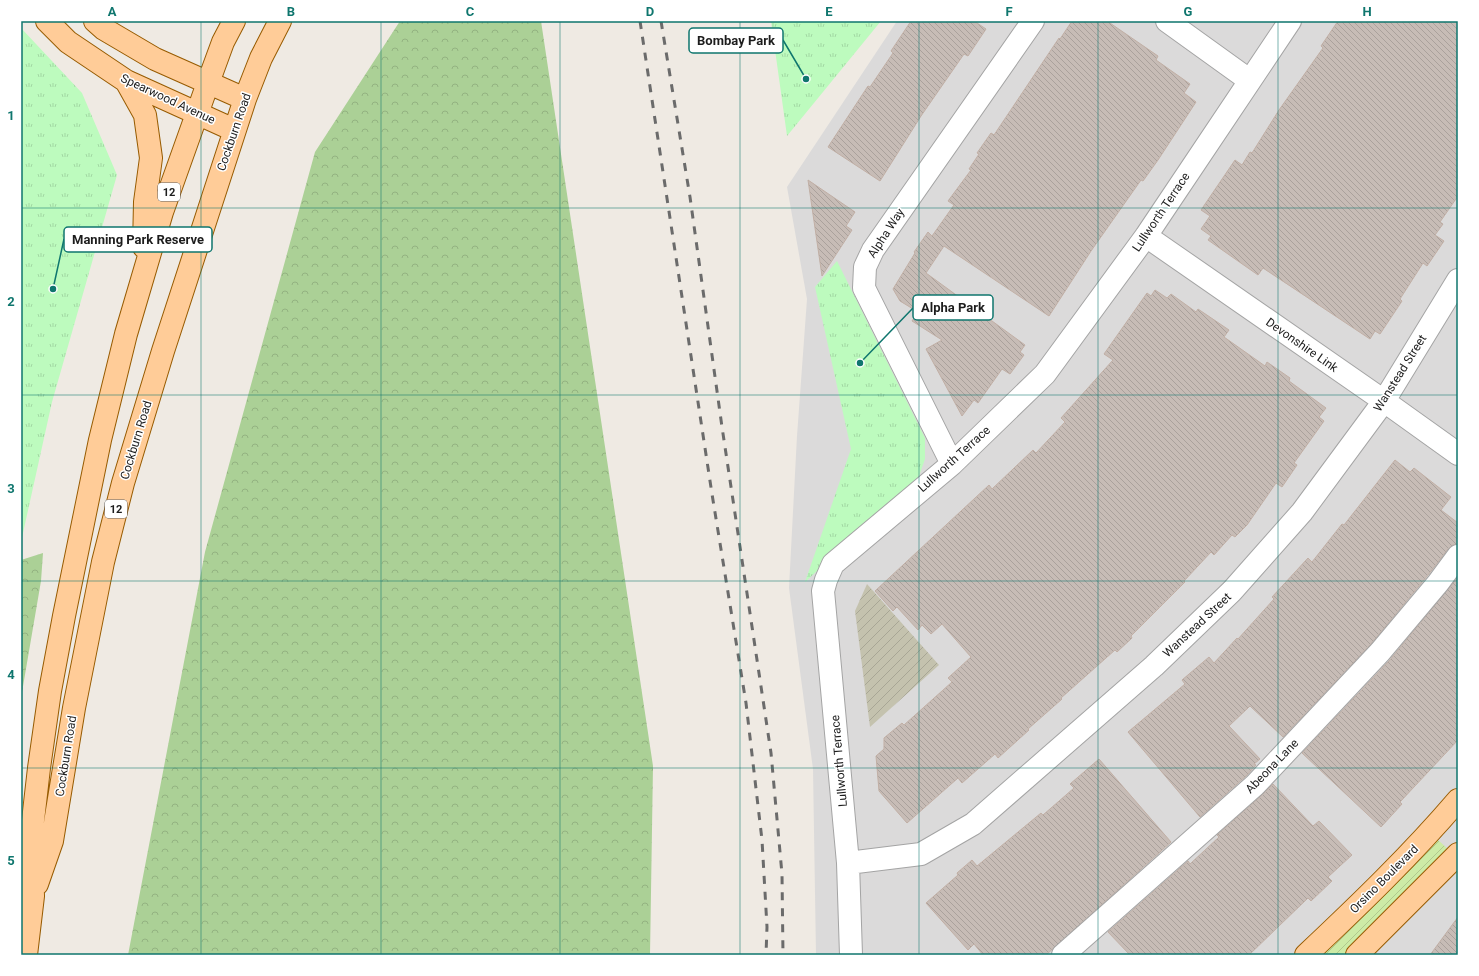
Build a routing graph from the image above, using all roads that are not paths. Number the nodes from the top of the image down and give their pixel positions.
1 (47, 21) edge
2 (95, 21) edge
3 (234, 21) edge
4 (280, 21) edge
5 (1033, 21) edge
6 (1167, 21) edge
7 (1290, 21) edge
8 (1249, 80) junction
9 (126, 81) junction
10 (208, 83) junction
11 (245, 98) junction
12 (198, 113) junction
13 (234, 130) junction
14 (1146, 236) junction
15 (144, 272) junction
16 (1458, 280) edge
17 (1384, 401) junction
18 (1458, 454) edge
19 (952, 464) junction
20 (1458, 556) edge
21 (1458, 800) edge
22 (1458, 854) edge
23 (848, 863) junction
24 (33, 896) junction
25 (26, 955) edge
26 (851, 955) edge
27 (1063, 955) edge
28 (1306, 955) edge
29 (1356, 955) edge

1 - 9 main road, Spearwood Avenue
2 - 10 main road
3 - 10 main road, Cockburn Road / 12
4 - 11 main road, Cockburn Road / 12
5 - 19 street, Alpha Way
6 - 8 street
7 - 8 street, Lullworth Terrace
8 - 14 street, Lullworth Terrace
9 - 12 main road, Spearwood Avenue
9 - 15 main road
10 - 11 main road
10 - 12 main road, Cockburn Road / 12
11 - 13 main road, Cockburn Road / 12
12 - 13 main road, Spearwood Avenue
12 - 15 main road, Cockburn Road / 12
13 - 24 main road, Cockburn Road / 12
14 - 17 street, Devonshire Link
14 - 19 street, Lullworth Terrace
15 - 24 main road, Cockburn Road / 12
16 - 17 street, Wanstead Street
17 - 18 street, Devonshire Link
17 - 23 street, Wanstead Street
19 - 23 street, Lullworth Terrace
20 - 27 street, Abeona Lane
21 - 28 main road, Orsino Boulevard
22 - 29 main road
23 - 26 street, Lullworth Terrace
24 - 25 main road, Cockburn Road / 12

